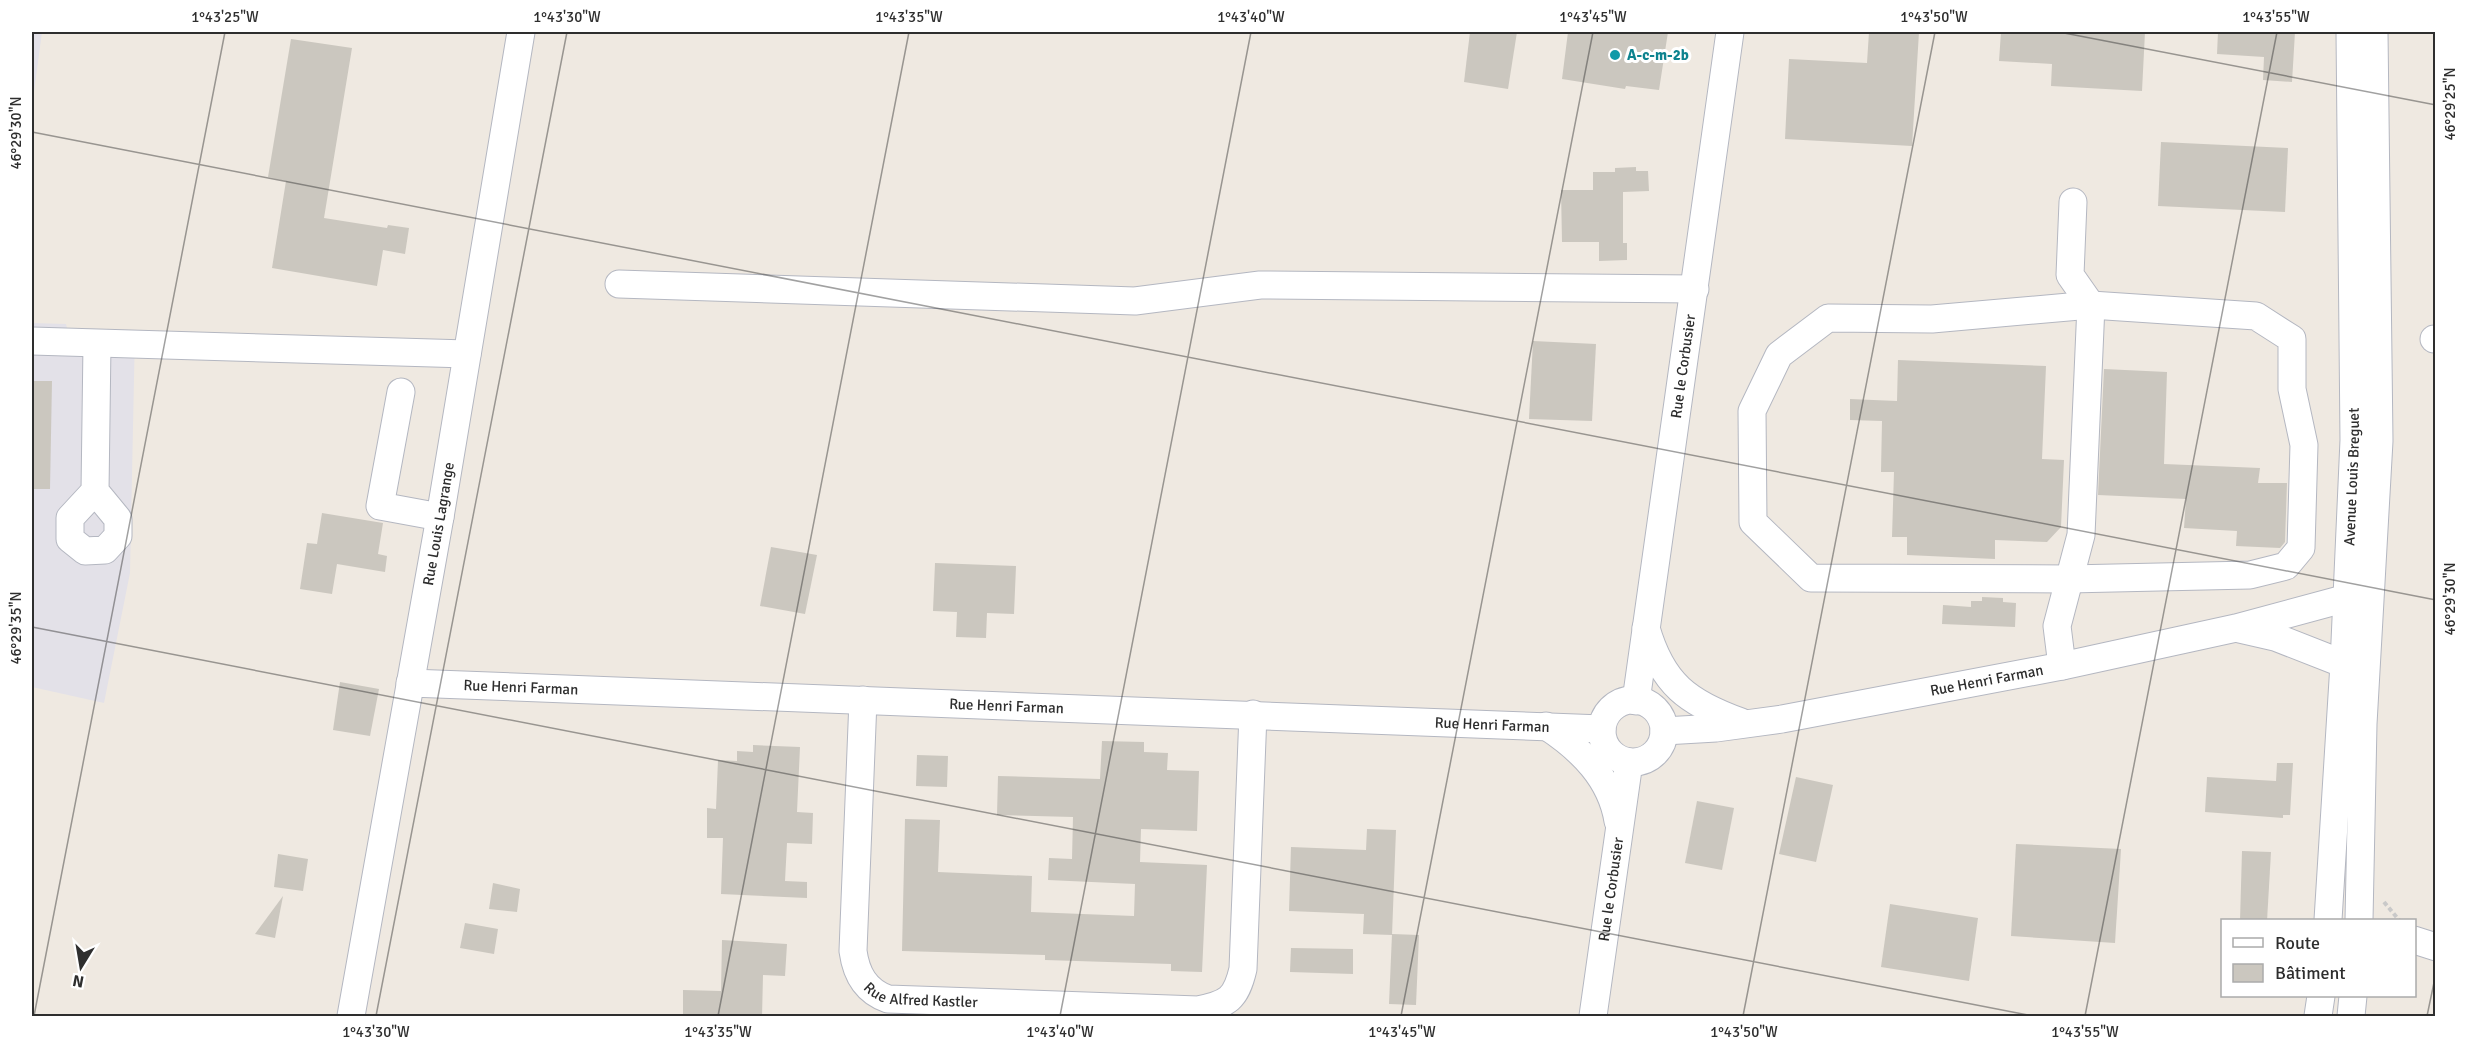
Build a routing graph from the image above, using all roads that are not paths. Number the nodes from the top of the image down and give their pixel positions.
1 (521, 32) edge
2 (1730, 32) edge
3 (2350, 32) edge
4 (2374, 32) edge
5 (2073, 202) dead end
6 (619, 284) dead end
7 (1695, 289) junction
8 (2091, 305) junction
9 (32, 341) edge
10 (97, 344) junction
11 (467, 354) junction
12 (401, 392) dead end
13 (95, 491) dead end
14 (440, 517) junction
15 (2069, 579) junction
16 (2359, 598) junction
17 (1646, 626) junction
18 (2236, 628) junction
19 (2355, 665) junction
20 (2062, 666) junction
21 (410, 682) junction
22 (863, 700) junction
23 (1636, 701) junction
24 (1253, 714) junction
25 (1747, 724) junction
26 (1546, 726) junction
27 (1602, 729) junction
28 (1664, 731) junction
29 (1629, 762) junction
30 (1620, 828) junction
31 (2328, 919) edge
32 (2359, 919) edge
33 (2416, 940) edge
34 (2436, 947) edge
35 (2321, 997) edge
36 (2353, 997) edge
37 (351, 1017) edge
38 (1593, 1017) edge
39 (2318, 1017) edge
40 (2351, 1017) edge

1 - 11 street, Rue Louis Lagrange
2 - 7 street, Rue le Corbusier
3 - 16 street, Avenue Louis Breguet
4 - 16 street, Avenue Louis Breguet
5 - 8 street
6 - 7 street
7 - 17 street, Rue le Corbusier
8 - 15 street
8 - 15 street
8 - 15 street
9 - 10 street
10 - 11 street
10 - 13 street
11 - 14 street, Rue Louis Lagrange
12 - 14 street
14 - 21 street, Rue Louis Lagrange
15 - 20 street
16 - 18 street, Rue Henri Farman
16 - 19 street, Avenue Louis Breguet
17 - 23 street, Rue le Corbusier
17 - 25 street
18 - 19 street, Rue Henri Farman
18 - 20 street, Rue Henri Farman
19 - 31 street, Avenue Louis Breguet
19 - 32 street, Avenue Louis Breguet
20 - 25 street, Rue Henri Farman
21 - 22 street, Rue Henri Farman
21 - 37 street, Rue Louis Lagrange
22 - 24 street, Rue Henri Farman
22 - 24 street, Rue Alfred Kastler
23 - 27 street
23 - 28 street
24 - 26 street, Rue Henri Farman
25 - 28 street, Rue Henri Farman
26 - 27 street, Rue Henri Farman
26 - 30 street
27 - 29 street
28 - 29 street
29 - 30 street, Rue le Corbusier
30 - 38 street, Rue le Corbusier
33 - 34 street
35 - 39 street
36 - 40 street

